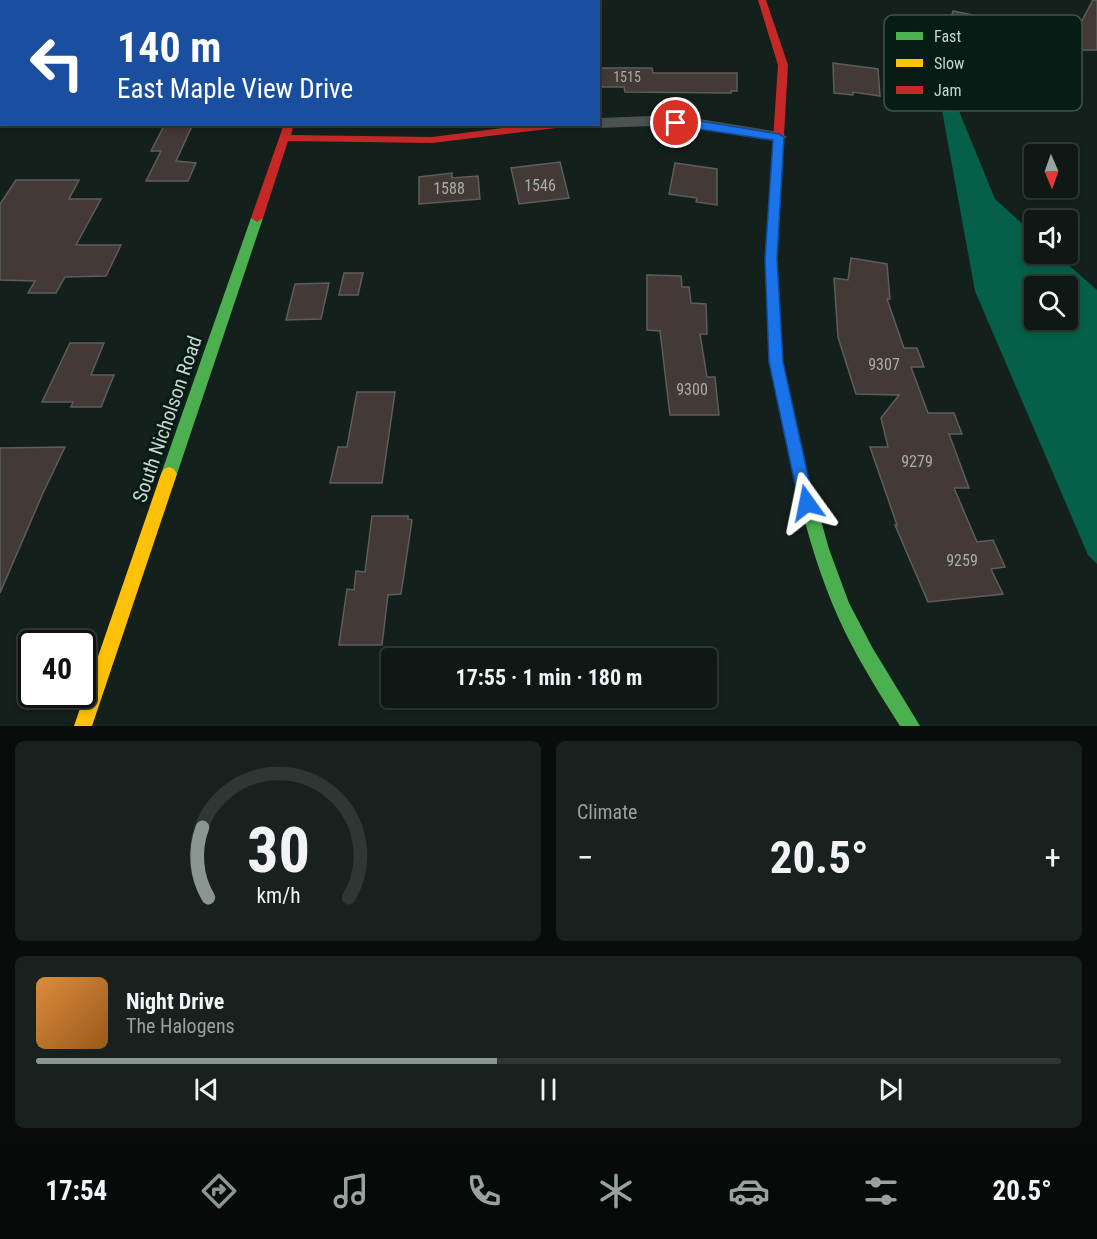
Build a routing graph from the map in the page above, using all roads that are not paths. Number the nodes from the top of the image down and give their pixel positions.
1 (762, 0) edge
2 (600, 123) edge
3 (548, 126) edge
4 (287, 131) edge
5 (779, 137) junction
6 (83, 726) edge
7 (911, 726) edge

1 - 5 street
2 - 5 street
3 - 4 street
4 - 6 street, South Nicholson Road
5 - 7 street

